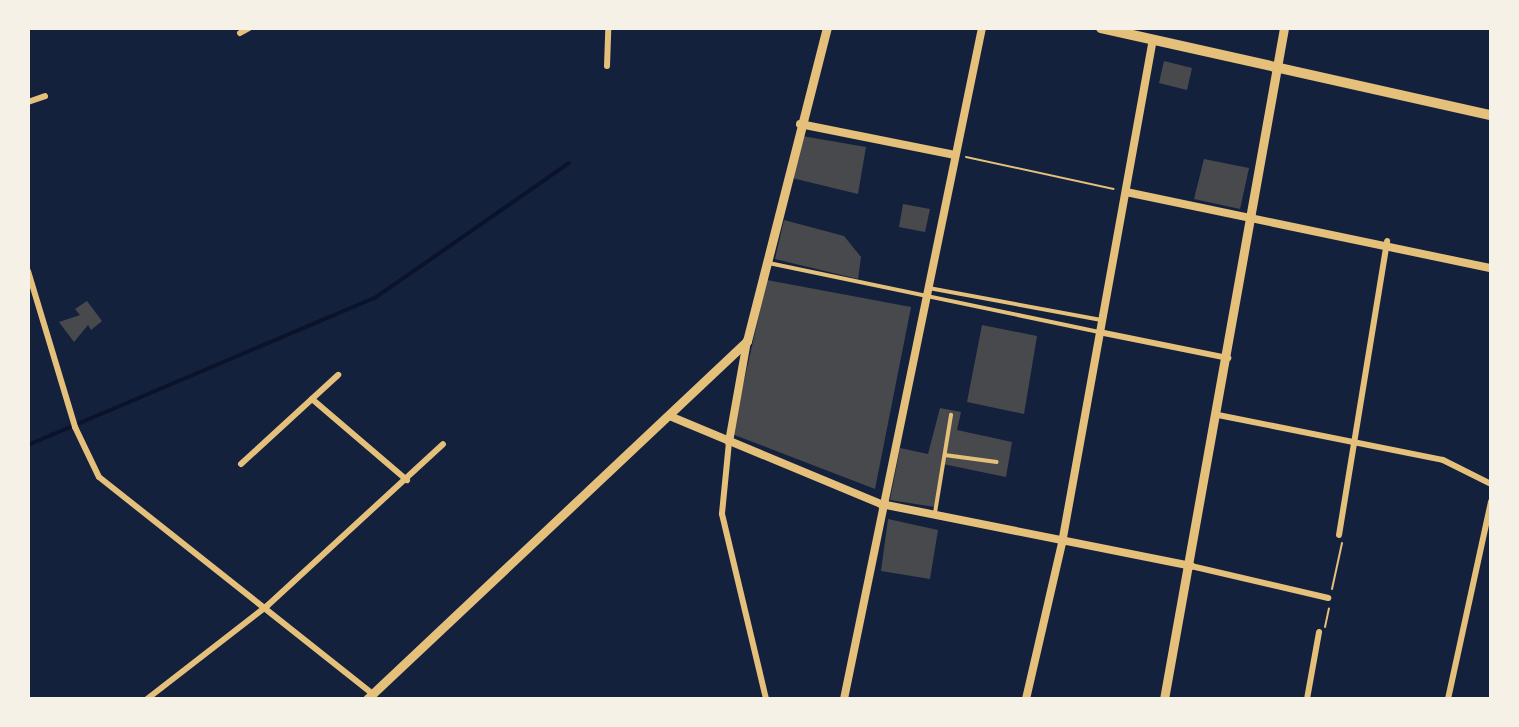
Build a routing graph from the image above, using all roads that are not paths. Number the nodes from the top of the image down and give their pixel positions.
1 (249, 28) edge
2 (608, 28) edge
3 (827, 28) edge
4 (982, 28) edge
5 (1101, 28) edge
6 (1284, 28) edge
7 (240, 33) dead end
8 (1154, 34) edge
9 (607, 66) dead end
10 (1278, 68) junction
11 (44, 96) dead end
12 (28, 102) edge
13 (1490, 114) edge
14 (800, 124) junction
15 (955, 155) junction
16 (1126, 192) junction
17 (1249, 214) junction
18 (1387, 241) junction
19 (769, 263) junction
20 (1491, 268) edge
21 (28, 271) edge
22 (926, 292) junction
23 (1101, 320) junction
24 (1099, 332) junction
25 (747, 341) junction
26 (1228, 358) junction
27 (338, 376) dead end
28 (312, 399) junction
29 (951, 415) dead end
30 (1218, 415) junction
31 (672, 417) junction
32 (729, 442) junction
33 (1352, 443) junction
34 (443, 444) dead end
35 (945, 455) junction
36 (998, 462) dead end
37 (240, 464) dead end
38 (407, 480) junction
39 (1491, 484) edge
40 (1491, 502) edge
41 (881, 504) junction
42 (934, 515) junction
43 (1339, 534) road end
44 (1062, 543) junction
45 (1191, 566) junction
46 (1328, 598) dead end
47 (267, 606) junction
48 (1319, 633) road end
49 (370, 696) edge
50 (147, 699) edge
51 (766, 699) edge
52 (844, 699) edge
53 (1026, 699) edge
54 (1164, 699) edge
55 (1307, 699) edge
56 (1448, 699) edge

1 - 7 street
2 - 9 street
3 - 14 main road
4 - 15 street
5 - 8 main road
6 - 10 main road
8 - 10 main road
8 - 16 street
10 - 13 main road
10 - 17 main road
11 - 12 street
14 - 15 street
14 - 19 main road
15 - 22 street
16 - 17 street
16 - 23 street
17 - 18 street
17 - 26 main road
18 - 20 street
18 - 33 street
19 - 22 lane
19 - 25 main road
21 - 47 street
22 - 23 lane
22 - 24 lane
22 - 41 street
23 - 24 street
24 - 26 street
24 - 44 street
25 - 31 main road
25 - 32 street
26 - 30 main road
27 - 28 street
28 - 37 street
28 - 38 street
29 - 35 lane
30 - 33 street
30 - 45 main road
31 - 32 street
31 - 49 main road
32 - 41 street
32 - 51 street
33 - 39 street
33 - 43 street
34 - 38 street
35 - 36 lane
35 - 42 lane
38 - 47 street
40 - 56 street
41 - 42 street
41 - 52 street
42 - 44 street
44 - 45 street
44 - 53 street
45 - 46 street
45 - 54 main road
47 - 49 street
47 - 50 street
48 - 55 street

